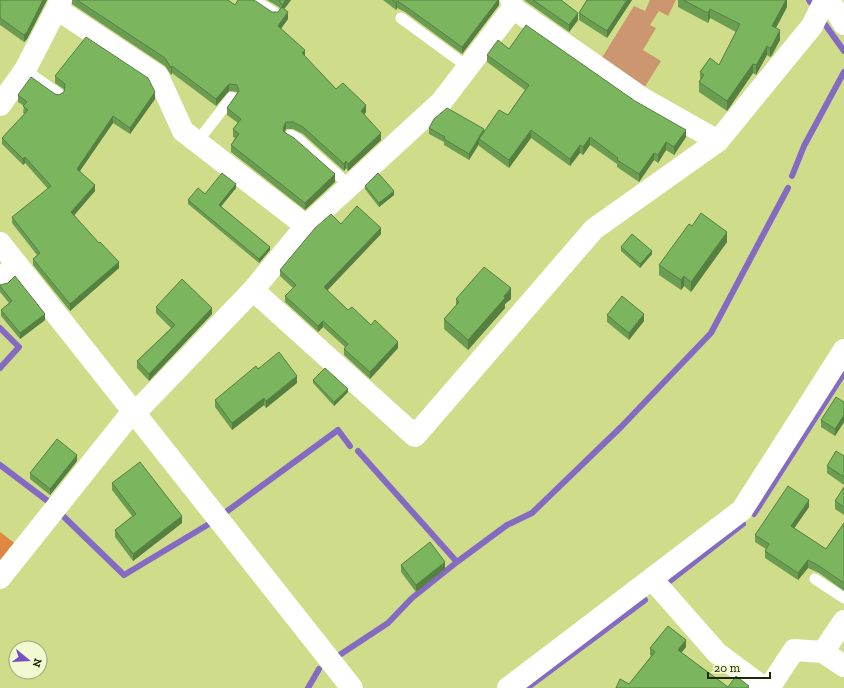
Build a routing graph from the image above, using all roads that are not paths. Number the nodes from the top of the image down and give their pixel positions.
1 (254, 0) edge
2 (825, 0) edge
3 (829, 0) edge
4 (513, 3) edge
5 (59, 5) edge
6 (275, 13) edge
7 (401, 18) dead end
8 (844, 24) edge
9 (468, 67) junction
10 (25, 70) junction
11 (59, 94) edge
12 (232, 97) dead end
13 (0, 105) edge
14 (290, 135) edge
15 (196, 142) junction
16 (718, 142) junction
17 (349, 185) junction
18 (306, 226) junction
19 (0, 244) edge
20 (16, 265) junction
21 (0, 279) edge
22 (253, 290) junction
23 (844, 350) edge
24 (134, 412) junction
25 (0, 578) edge
26 (652, 578) junction
27 (815, 579) dead end
28 (844, 598) edge
29 (844, 621) edge
30 (823, 652) junction
31 (844, 666) edge
32 (352, 688) edge
33 (508, 688) edge
34 (764, 688) edge
35 (769, 688) edge

1 - 6 lane
2 - 16 street
3 - 8 street
4 - 9 street
4 - 16 street
5 - 10 street
5 - 15 street
7 - 9 lane
9 - 17 street
10 - 11 lane
10 - 13 street
12 - 15 lane
14 - 17 lane
15 - 18 street
16 - 22 street
17 - 18 street
18 - 22 street
19 - 20 street
20 - 21 street
20 - 24 street
22 - 24 street
23 - 26 street
24 - 25 street
24 - 32 street
26 - 33 street
26 - 34 street
27 - 28 lane
29 - 30 street
30 - 31 street
30 - 35 street

